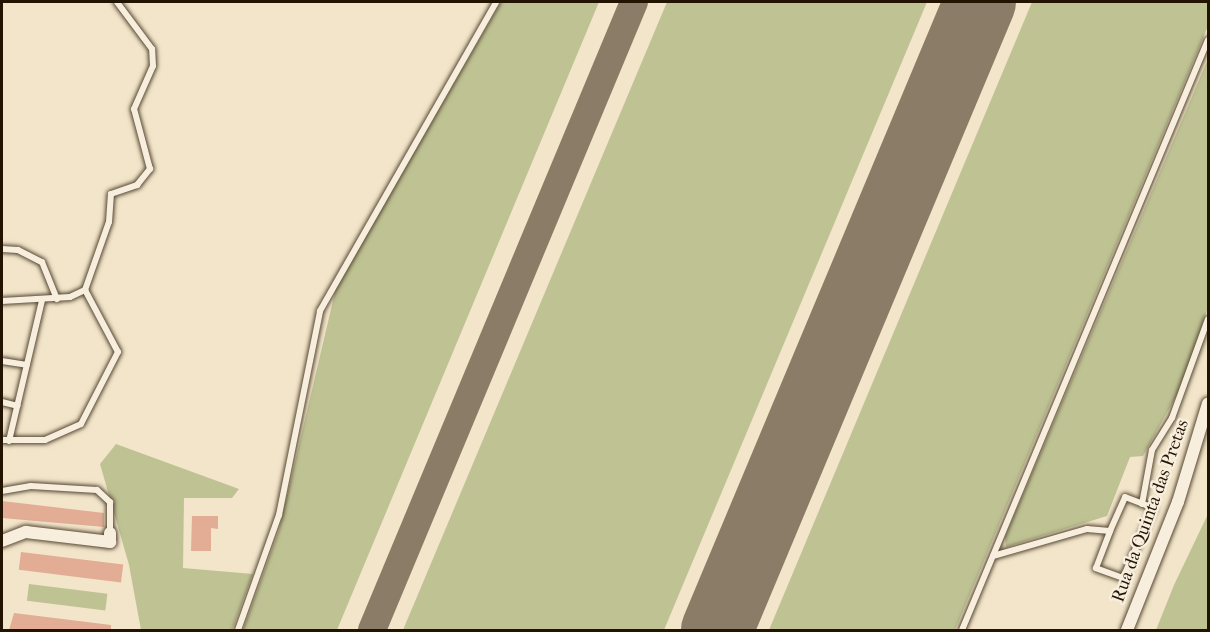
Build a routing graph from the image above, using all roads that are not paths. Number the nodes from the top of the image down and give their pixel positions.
1 (117, 2) edge
2 (496, 2) edge
3 (1209, 40) edge
4 (2, 249) edge
5 (85, 290) junction
6 (57, 299) junction
7 (42, 300) junction
8 (2, 301) edge
9 (1209, 319) edge
10 (2, 361) edge
11 (27, 365) junction
12 (2, 402) edge
13 (1209, 403) edge
14 (18, 406) junction
15 (2, 440) edge
16 (9, 441) junction
17 (2, 491) edge
18 (1142, 504) junction
19 (1110, 531) junction
20 (110, 533) joint
21 (2, 541) edge
22 (993, 556) junction
23 (238, 630) edge
24 (962, 630) edge
25 (1127, 630) edge

1 - 5 lane
2 - 23 lane
3 - 22 lane
4 - 6 lane
5 - 6 lane
5 - 16 lane
6 - 7 lane
7 - 8 lane
7 - 11 lane
9 - 18 lane
10 - 11 lane
11 - 14 lane
12 - 14 lane
13 - 25 street, Rua da Quinta das Pretas
14 - 16 lane
15 - 16 lane
17 - 20 lane
18 - 19 lane
18 - 19 lane
19 - 22 lane
20 - 21 street
22 - 24 lane

